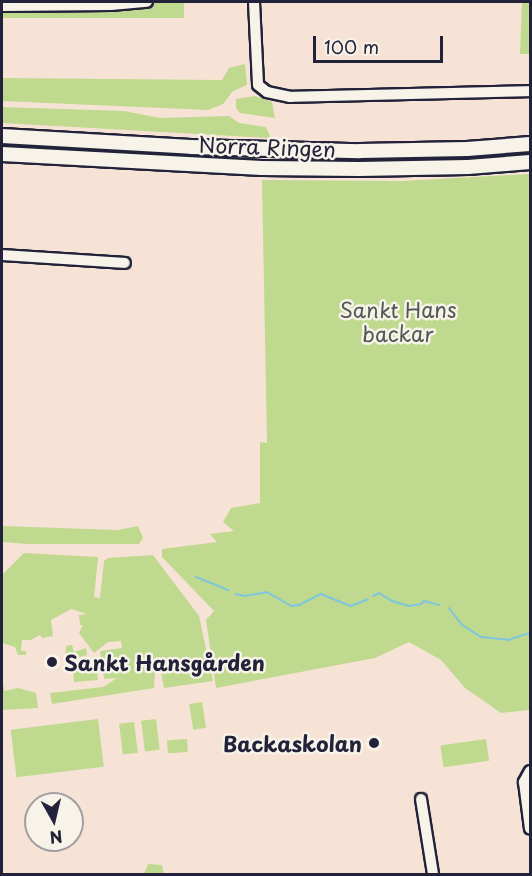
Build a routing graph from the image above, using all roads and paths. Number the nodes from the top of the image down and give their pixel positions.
1 (147, 2) edge
2 (254, 2) edge
3 (2, 6) edge
4 (531, 91) edge
5 (2, 136) edge
6 (531, 144) edge
7 (2, 154) edge
8 (531, 162) edge
9 (2, 255) edge
10 (125, 262) dead end
11 (531, 771) edge
12 (421, 799) dead end
13 (531, 829) edge
14 (433, 874) edge

1 - 3 street
2 - 4 street
5 - 6 main road, Norra Ringen
7 - 8 main road, Norra Ringen
9 - 10 street
11 - 13 street
12 - 14 street

